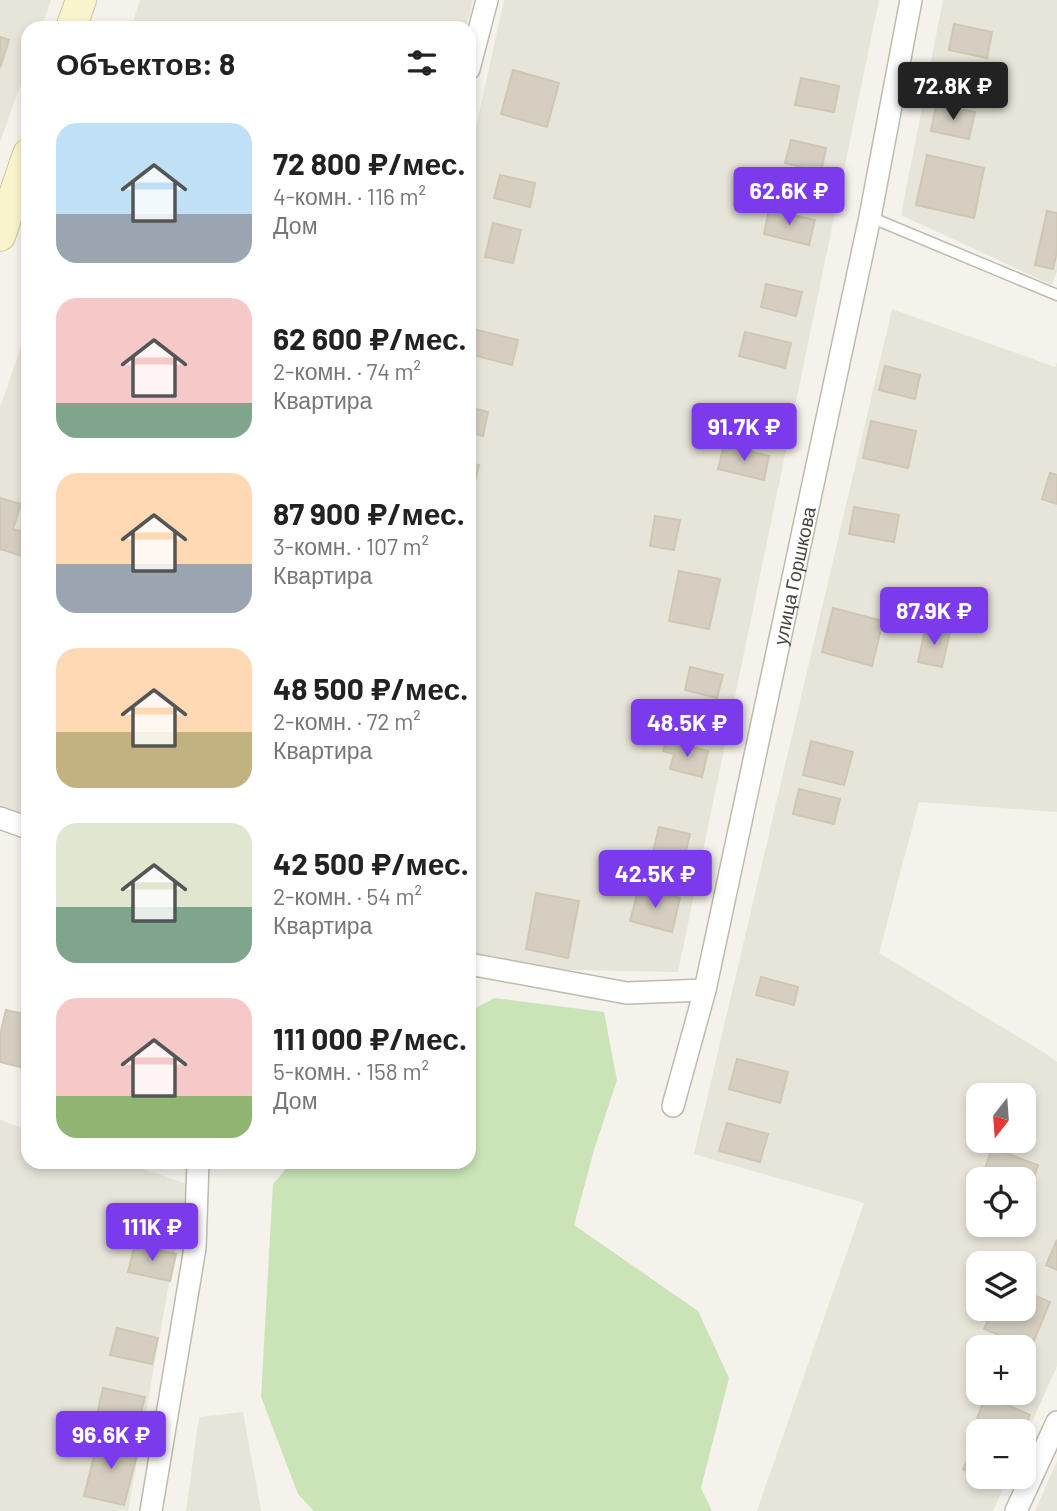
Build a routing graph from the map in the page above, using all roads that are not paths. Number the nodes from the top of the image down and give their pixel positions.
1 (81, 0) edge
2 (487, 0) edge
3 (911, 0) edge
4 (74, 21) edge
5 (476, 42) edge
6 (21, 174) edge
7 (870, 217) junction
8 (0, 236) edge
9 (1057, 295) edge
10 (0, 818) edge
11 (21, 826) edge
12 (476, 965) edge
13 (705, 990) junction
14 (673, 1106) dead end
15 (198, 1169) edge
16 (1057, 1422) edge
17 (151, 1511) edge
18 (1016, 1511) edge

1 - 4 street
2 - 5 street
3 - 7 street, улица Горшкова
6 - 8 street
7 - 9 lane
7 - 13 street, улица Горшкова
10 - 11 street
12 - 13 street
13 - 14 street, улица Горшкова
15 - 17 street
16 - 18 street

